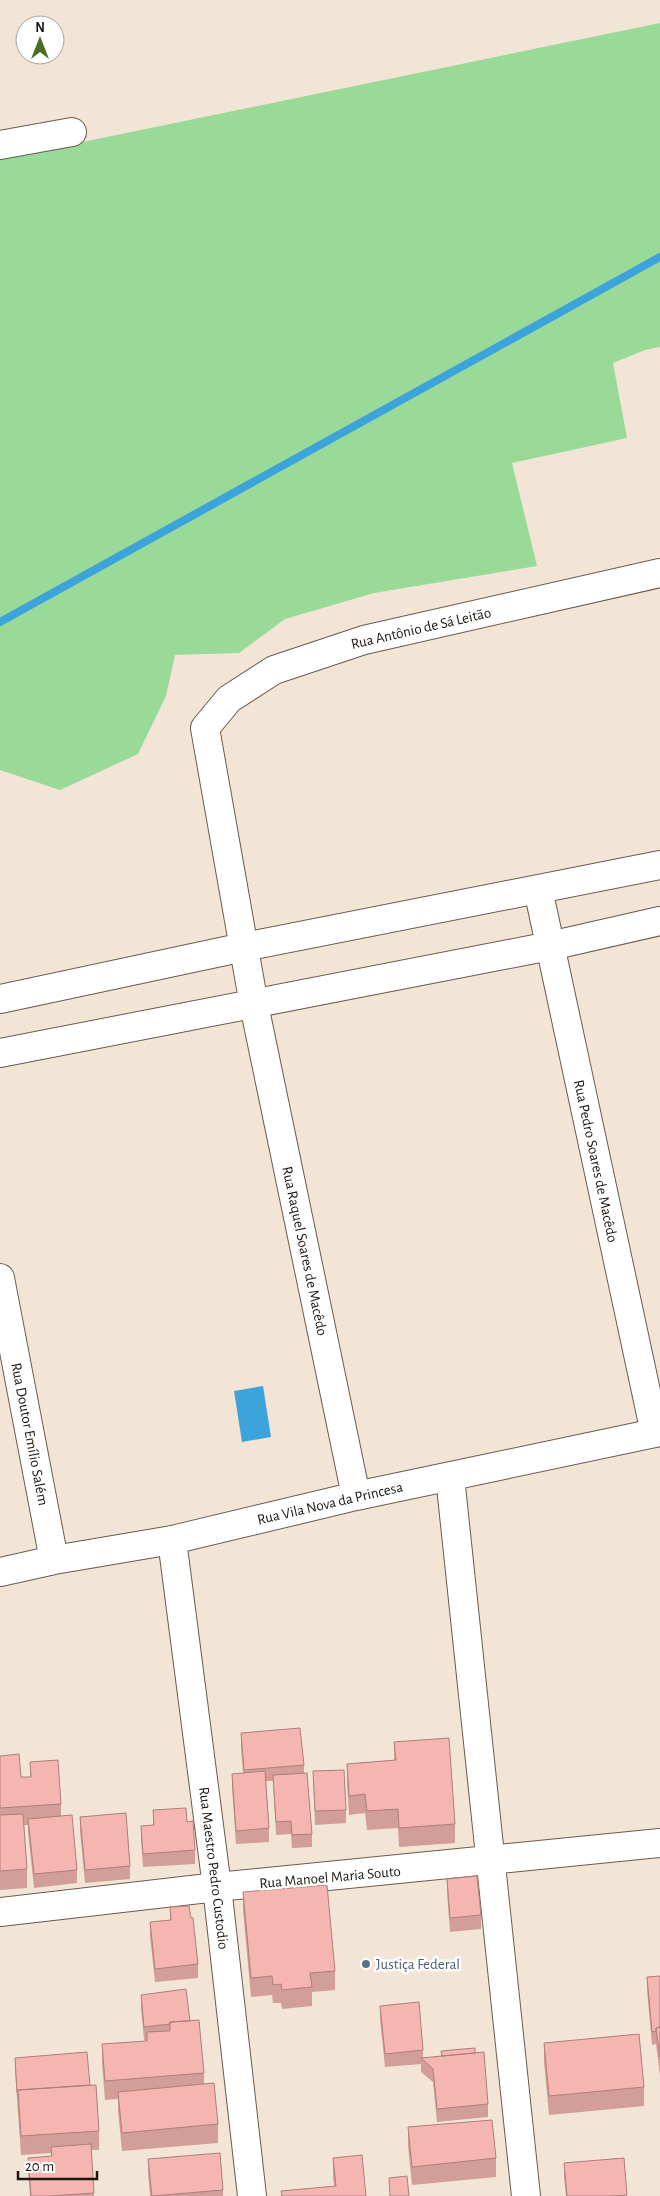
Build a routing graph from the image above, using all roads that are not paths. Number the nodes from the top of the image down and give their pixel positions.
1 (72, 132) dead end
2 (0, 145) edge
3 (660, 573) edge
4 (204, 728) joint
5 (660, 865) edge
6 (538, 889) junction
7 (660, 921) edge
8 (550, 946) junction
9 (244, 947) junction
10 (0, 999) edge
11 (254, 1005) junction
12 (0, 1053) edge
13 (0, 1278) edge
14 (657, 1432) edge
15 (450, 1477) junction
16 (356, 1496) junction
17 (172, 1540) junction
18 (54, 1560) junction
19 (0, 1572) edge
20 (660, 1843) edge
21 (492, 1861) junction
22 (217, 1887) junction
23 (0, 1912) edge
24 (252, 2196) edge
25 (526, 2196) edge

1 - 2 street
3 - 4 street, Rua Antônio de Sá Leitão
4 - 9 street, Rua Raquel Soares de Macêdo
5 - 6 street
6 - 8 street, Rua Pedro Soares de Macêdo
6 - 9 street
7 - 8 street
8 - 11 street
8 - 14 street, Rua Pedro Soares de Macêdo
9 - 10 street
9 - 11 street, Rua Raquel Soares de Macêdo
11 - 12 street
11 - 16 street, Rua Raquel Soares de Macêdo
13 - 18 street, Rua Doutor Emílio Salém
14 - 15 street, Rua Vila Nova da Princesa
15 - 16 street, Rua Vila Nova da Princesa
15 - 21 street
16 - 17 street, Rua Vila Nova da Princesa
17 - 18 street, Rua Vila Nova da Princesa
17 - 22 street, Rua Maestro Pedro Custodio
18 - 19 street, Rua Vila Nova da Princesa
20 - 21 street, Rua Manoel Maria Souto
21 - 22 street, Rua Manoel Maria Souto
21 - 25 street
22 - 23 street, Rua Manoel Maria Souto
22 - 24 street, Rua Maestro Pedro Custodio

